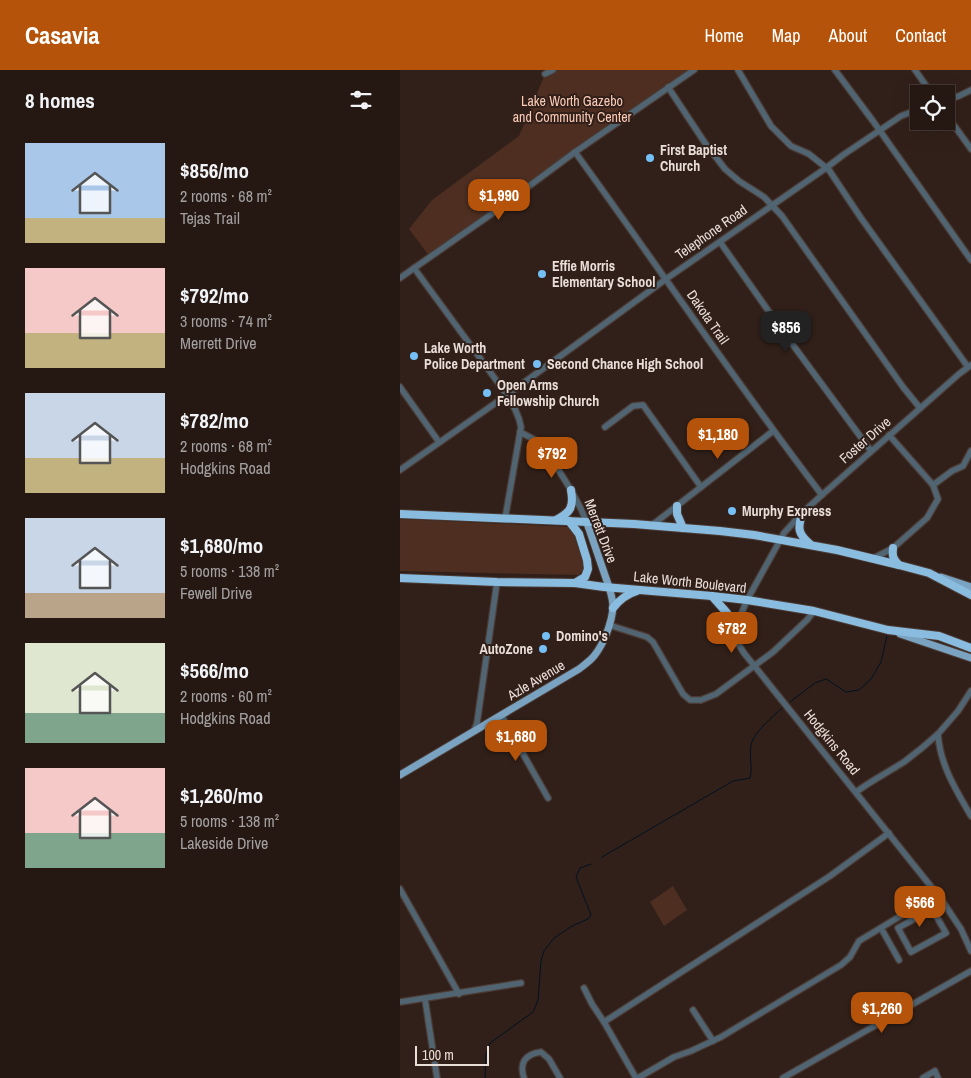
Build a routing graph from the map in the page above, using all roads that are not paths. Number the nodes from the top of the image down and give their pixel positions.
1 (553, 70) edge
2 (694, 70) edge
3 (738, 70) edge
4 (835, 70) edge
5 (915, 70) edge
6 (545, 74) dead end
7 (926, 85) edge
8 (668, 87) junction
9 (971, 90) edge
10 (955, 97) edge
11 (910, 112) edge
12 (955, 127) edge
13 (880, 131) junction
14 (971, 149) edge
15 (575, 152) junction
16 (826, 168) junction
17 (772, 205) junction
18 (720, 242) junction
19 (971, 260) edge
20 (414, 268) junction
21 (400, 278) edge
22 (666, 278) junction
23 (970, 366) edge
24 (400, 387) edge
25 (506, 395) junction
26 (920, 408) junction
27 (605, 427) dead end
28 (773, 431) junction
29 (520, 432) junction
30 (889, 436) junction
31 (439, 442) junction
32 (871, 451) junction
33 (971, 451) edge
34 (400, 470) edge
35 (933, 485) junction
36 (701, 487) junction
37 (571, 490) junction
38 (822, 495) junction
39 (677, 506) junction
40 (802, 513) junction
41 (400, 514) edge
42 (505, 518) junction
43 (556, 520) junction
44 (569, 521) junction
45 (586, 523) junction
46 (651, 526) junction
47 (683, 528) junction
48 (780, 539) junction
49 (812, 545) junction
50 (893, 548) junction
51 (874, 558) junction
52 (899, 565) junction
53 (929, 573) junction
54 (400, 578) edge
55 (497, 582) junction
56 (575, 584) junction
57 (609, 587) junction
58 (971, 587) edge
59 (641, 590) junction
60 (971, 594) edge
61 (712, 596) junction
62 (748, 600) junction
63 (613, 608) junction
64 (814, 611) junction
65 (609, 625) junction
66 (737, 630) junction
67 (888, 630) junction
68 (971, 648) edge
69 (971, 658) edge
70 (754, 666) junction
71 (971, 691) edge
72 (501, 715) junction
73 (474, 731) junction
74 (938, 734) junction
75 (400, 775) edge
76 (856, 792) junction
77 (548, 798) dead end
78 (971, 816) edge
79 (889, 833) junction
80 (400, 889) edge
81 (937, 894) junction
82 (927, 900) junction
83 (932, 909) junction
84 (881, 928) junction
85 (971, 951) edge
86 (899, 960) dead end
87 (971, 971) edge
88 (521, 983) dead end
89 (584, 988) dead end
90 (459, 994) junction
91 (425, 999) junction
92 (400, 1002) edge
93 (693, 1010) dead end
94 (604, 1022) junction
95 (713, 1040) junction
96 (438, 1078) edge
97 (524, 1078) edge
98 (560, 1078) edge
99 (637, 1078) edge
100 (783, 1078) edge
101 (923, 1078) edge
102 (938, 1078) edge

1 - 6 street
2 - 8 street
3 - 16 street
4 - 13 street
5 - 7 street
8 - 15 street
8 - 17 street
9 - 10 street
11 - 13 street, Telephone Road
12 - 14 street
13 - 16 street, Telephone Road
13 - 19 street
15 - 20 street
15 - 22 street, Dakota Trail
16 - 17 street, Telephone Road
16 - 23 street
17 - 18 street, Telephone Road
17 - 26 street
18 - 22 street, Telephone Road
18 - 32 street
20 - 21 street
20 - 25 street
22 - 25 street, Telephone Road
22 - 28 street, Dakota Trail
23 - 26 street, Foster Drive
24 - 31 street
25 - 29 street
25 - 31 street, Telephone Road
26 - 30 street, Foster Drive
27 - 36 street
28 - 36 street
28 - 38 street, Dakota Trail
29 - 37 street, Merrett Drive
29 - 42 street
30 - 32 street, Foster Drive
30 - 35 street
31 - 34 street, Telephone Road
32 - 38 street, Foster Drive
33 - 35 street
35 - 50 street
36 - 39 street
37 - 43 highway
37 - 45 street, Merrett Drive
38 - 40 street, Foster Drive
39 - 46 street
39 - 47 highway
40 - 48 street, Foster Drive
40 - 49 highway
41 - 42 highway
42 - 43 highway
43 - 44 highway
44 - 45 highway
44 - 56 highway
45 - 46 highway
45 - 57 main road, Merrett Drive
46 - 47 highway
47 - 48 highway
48 - 49 highway
48 - 62 street
49 - 51 highway
50 - 51 street
50 - 52 highway
51 - 52 highway
52 - 53 highway
53 - 58 main road
53 - 60 highway
54 - 55 highway, Lake Worth Boulevard
55 - 56 highway, Lake Worth Boulevard
55 - 73 street
56 - 57 highway, Lake Worth Boulevard
57 - 59 highway, Lake Worth Boulevard
57 - 63 main road, Azle Avenue
59 - 61 highway, Lake Worth Boulevard
59 - 63 highway
61 - 62 highway, Lake Worth Boulevard
61 - 66 highway
62 - 64 highway, Lake Worth Boulevard
62 - 66 street
63 - 65 main road, Azle Avenue
64 - 67 highway, Lake Worth Boulevard
64 - 70 street
65 - 70 street
65 - 72 main road, Azle Avenue
66 - 70 street, Hodgkins Road
67 - 68 highway
67 - 69 main road, Lake Worth Boulevard
70 - 76 street, Hodgkins Road
71 - 74 street
72 - 73 main road, Azle Avenue
72 - 77 street
73 - 75 main road, Azle Avenue
74 - 76 street
74 - 78 street
76 - 79 street, Hodgkins Road
79 - 81 street, Hodgkins Road
79 - 94 street
80 - 90 street
81 - 82 street
81 - 85 street, Hodgkins Road
82 - 83 street
82 - 84 street
83 - 83 street
84 - 86 street
84 - 95 street
87 - 100 street
88 - 90 street
89 - 94 street
90 - 91 street
91 - 92 street
91 - 96 street
93 - 95 street
94 - 99 street
95 - 99 street
97 - 98 street
101 - 102 street

